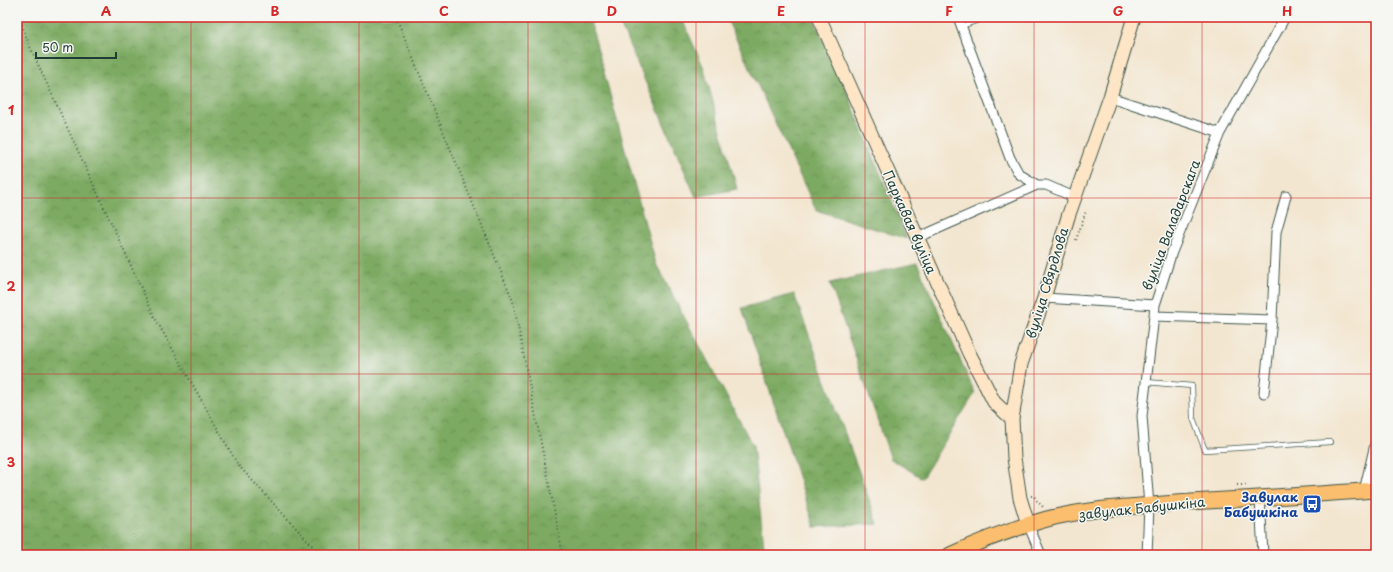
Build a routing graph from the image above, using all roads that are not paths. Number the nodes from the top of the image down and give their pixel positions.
1 (820, 17) edge
2 (958, 17) edge
3 (987, 17) edge
4 (1134, 17) edge
5 (1285, 17) edge
6 (962, 26) junction
7 (1110, 97) junction
8 (1220, 133) junction
9 (1037, 185) junction
10 (1286, 196) dead end
11 (1074, 197) junction
12 (917, 238) junction
13 (1044, 298) junction
14 (1155, 306) junction
15 (1154, 316) junction
16 (1272, 320) junction
17 (1146, 382) junction
18 (1264, 394) dead end
19 (1012, 419) junction
20 (1376, 440) edge
21 (1330, 442) dead end
22 (1370, 490) edge
23 (1260, 498) junction
24 (1149, 506) junction
25 (1028, 524) junction
26 (950, 555) edge
27 (1041, 555) edge
28 (1148, 555) edge
29 (1263, 555) edge

1 - 12 street, Паркавая вуліца
2 - 6 street
3 - 6 lane
4 - 7 street, вуліца Свярдлова
5 - 8 street, вуліца Валадарскага
6 - 9 street
7 - 8 street
7 - 11 street, вуліца Свярдлова
8 - 14 street, вуліца Валадарскага
9 - 11 street
9 - 12 street
10 - 16 street
11 - 13 street, вуліца Свярдлова
12 - 19 street, Паркавая вуліца
13 - 14 street
13 - 19 street, вуліца Свярдлова
14 - 15 street, вуліца Валадарскага
15 - 16 street
15 - 17 street, вуліца Валадарскага
16 - 18 street
17 - 21 lane
17 - 24 street, вуліца Валадарскага
19 - 25 street, вуліца Свярдлова
20 - 22 street
22 - 23 main road, завулак Бабушкіна
23 - 24 main road, завулак Бабушкіна
23 - 29 street
24 - 25 main road, завулак Бабушкіна
24 - 28 street, вуліца Валадарскага
25 - 26 main road, завулак Бабушкіна
25 - 27 street, вуліца Свярдлова

